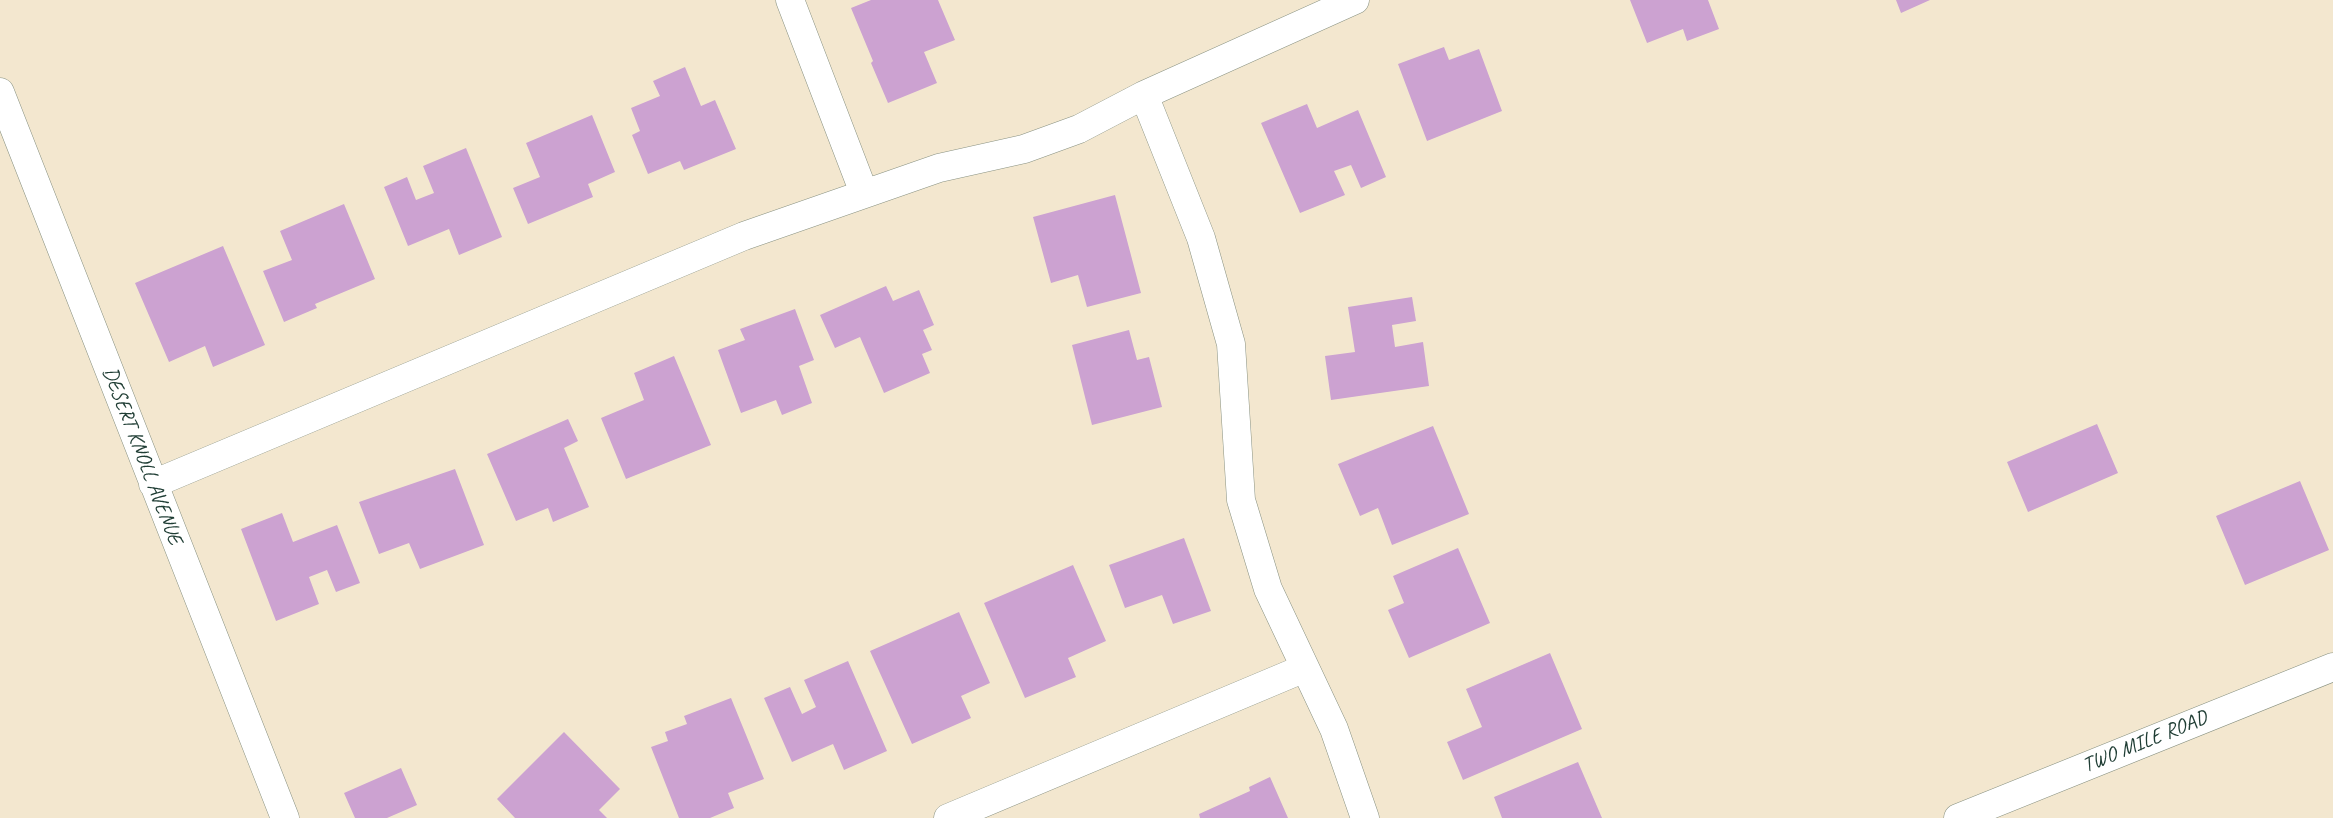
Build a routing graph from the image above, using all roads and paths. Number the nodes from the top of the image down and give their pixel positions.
1 (790, 0) edge
2 (1355, 0) edge
3 (0, 92) edge
4 (1144, 95) junction
5 (864, 193) junction
6 (153, 484) junction
7 (2333, 667) edge
8 (1305, 668) junction
9 (286, 818) edge
10 (948, 818) edge
11 (1365, 818) edge
12 (1958, 818) edge

1 - 5 street
2 - 4 street
3 - 6 street, DESERT KNOLL AVENUE
4 - 5 street
4 - 8 street
5 - 6 street
6 - 9 street, DESERT KNOLL AVENUE
7 - 12 street, TWO MILE ROAD
8 - 10 street
8 - 11 street

